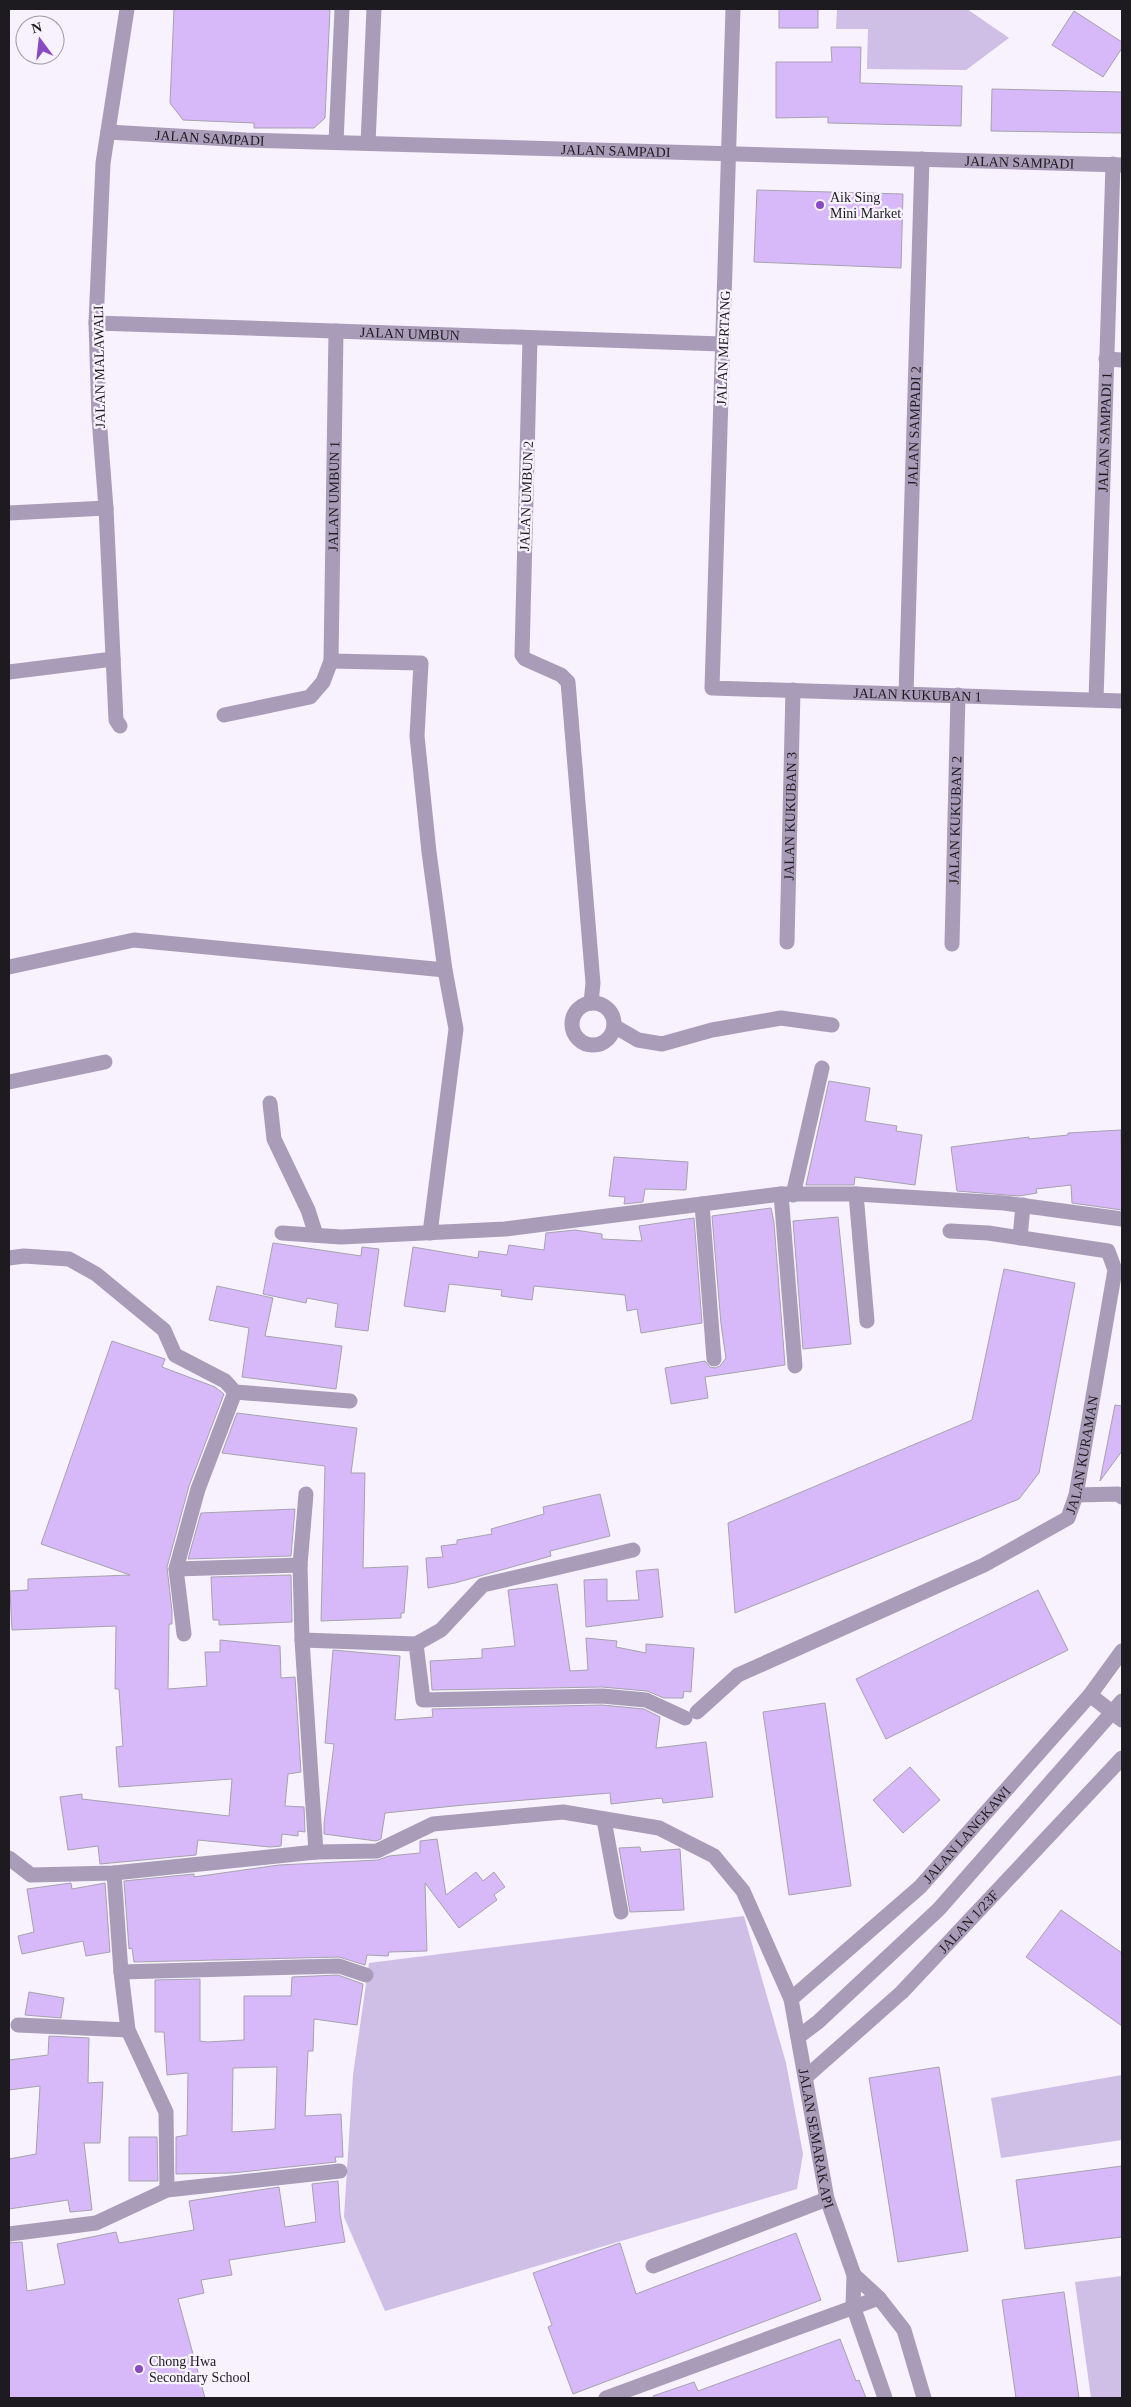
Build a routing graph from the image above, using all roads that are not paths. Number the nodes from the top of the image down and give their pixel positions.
1 (127, 9) edge
2 (342, 9) edge
3 (374, 9) edge
4 (733, 9) edge
5 (108, 132) junction
6 (336, 142) junction
7 (368, 143) junction
8 (728, 152) junction
9 (922, 159) junction
10 (1118, 164) edge
11 (96, 323) junction
12 (336, 331) junction
13 (530, 338) junction
14 (722, 344) junction
15 (1106, 360) junction
16 (1122, 360) edge
17 (106, 508) junction
18 (9, 513) edge
19 (113, 659) junction
20 (331, 661) junction
21 (9, 672) edge
22 (712, 688) joint
23 (793, 690) junction
24 (906, 694) junction
25 (958, 696) junction
26 (1096, 700) junction
27 (1122, 700) edge
28 (224, 714) dead end
29 (120, 726) dead end
30 (787, 942) dead end
31 (952, 944) dead end
32 (9, 966) edge
33 (445, 970) junction
34 (591, 1003) junction
35 (832, 1025) dead end
36 (614, 1026) junction
37 (105, 1062) dead end
38 (822, 1068) dead end
39 (9, 1082) edge
40 (270, 1103) dead end
41 (787, 1194) junction
42 (856, 1194) junction
43 (702, 1204) junction
44 (1023, 1205) junction
45 (1122, 1220) edge
46 (950, 1231) dead end
47 (282, 1233) dead end
48 (430, 1233) junction
49 (316, 1235) junction
50 (1020, 1238) junction
51 (9, 1258) edge
52 (867, 1321) dead end
53 (714, 1359) dead end
54 (795, 1366) dead end
55 (235, 1392) junction
56 (350, 1401) dead end
57 (306, 1494) dead end
58 (1076, 1495) junction
59 (1122, 1497) edge
60 (633, 1550) dead end
61 (300, 1566) junction
62 (176, 1569) junction
63 (184, 1634) dead end
64 (302, 1640) junction
65 (416, 1644) junction
66 (1122, 1651) edge
67 (1090, 1695) junction
68 (1119, 1711) edge
69 (1122, 1758) edge
70 (604, 1820) junction
71 (316, 1852) junction
72 (9, 1858) edge
73 (114, 1873) junction
74 (621, 1912) dead end
75 (121, 1972) junction
76 (366, 1975) dead end
77 (792, 1999) junction
78 (18, 2025) dead end
79 (128, 2030) junction
80 (798, 2037) junction
81 (806, 2077) junction
82 (340, 2170) dead end
83 (167, 2190) junction
84 (827, 2199) junction
85 (9, 2234) edge
86 (653, 2266) dead end
87 (854, 2274) junction
88 (879, 2298) junction
89 (853, 2306) junction
90 (631, 2394) edge
91 (606, 2398) edge
92 (885, 2398) edge
93 (924, 2398) edge

1 - 5 street, JALAN MALAWALI
2 - 6 street
3 - 7 street
4 - 8 street, JALAN MERTANG
5 - 6 street, JALAN SAMPADI
5 - 11 street, JALAN MALAWALI
6 - 7 street, JALAN SAMPADI
7 - 8 street, JALAN SAMPADI
8 - 9 street, JALAN SAMPADI
8 - 14 street, JALAN MERTANG
9 - 10 street, JALAN SAMPADI
9 - 24 street, JALAN SAMPADI 2
10 - 15 street, JALAN SAMPADI 1
11 - 12 street, JALAN UMBUN
11 - 17 street, JALAN MALAWALI
12 - 13 street, JALAN UMBUN
12 - 20 street, JALAN UMBUN 1
13 - 14 street, JALAN UMBUN
13 - 34 street, JALAN UMBUN 2
14 - 22 street, JALAN MERTANG
15 - 16 street
15 - 26 street, JALAN SAMPADI 1
17 - 18 street
17 - 19 street, JALAN MALAWALI
19 - 21 street
19 - 29 street, JALAN MALAWALI
20 - 28 street
20 - 33 street
22 - 23 street, JALAN KUKUBAN 1
23 - 24 street, JALAN KUKUBAN 1
23 - 30 street, JALAN KUKUBAN 3
24 - 25 street, JALAN KUKUBAN 1
25 - 26 street, JALAN KUKUBAN 1
25 - 31 street, JALAN KUKUBAN 2
26 - 27 street, JALAN KUKUBAN 1
32 - 33 street
33 - 48 street
34 - 36 street
34 - 36 street
35 - 36 street
37 - 39 street
38 - 41 street
40 - 49 street
41 - 42 street
41 - 43 street
41 - 54 street
42 - 44 street
42 - 52 street
43 - 48 street
43 - 53 street
44 - 45 street
44 - 50 street
46 - 50 street, JALAN KURAMAN
47 - 49 street
48 - 49 street
50 - 58 street, JALAN KURAMAN
51 - 55 street
55 - 56 street
55 - 62 street
57 - 61 street
58 - 59 street
58 - 65 street, JALAN KURAMAN
60 - 65 street
61 - 62 street
61 - 64 street
62 - 63 street
64 - 65 street
64 - 71 street
66 - 67 street, JALAN LANGKAWI
67 - 68 street
67 - 77 street, JALAN LANGKAWI
68 - 80 street, JALAN LANGKAWI
69 - 81 street, JALAN 1/23F
70 - 71 street, JALAN SEMARAK API
70 - 74 street
70 - 77 street, JALAN SEMARAK API
71 - 73 street, JALAN SEMARAK API
72 - 73 street, JALAN SEMARAK API
73 - 75 street
75 - 76 street
75 - 79 street
77 - 80 street, JALAN SEMARAK API
78 - 79 street
79 - 83 street
80 - 81 street, JALAN SEMARAK API
81 - 84 street, JALAN SEMARAK API
82 - 83 street
83 - 85 street
84 - 86 street
84 - 87 street, JALAN SEMARAK API
87 - 88 street, JALAN SEMARAK API
87 - 89 street, JALAN SEMARAK API
88 - 89 street
88 - 93 street, JALAN SEMARAK API
89 - 90 street
89 - 92 street, JALAN SEMARAK API
90 - 91 street

